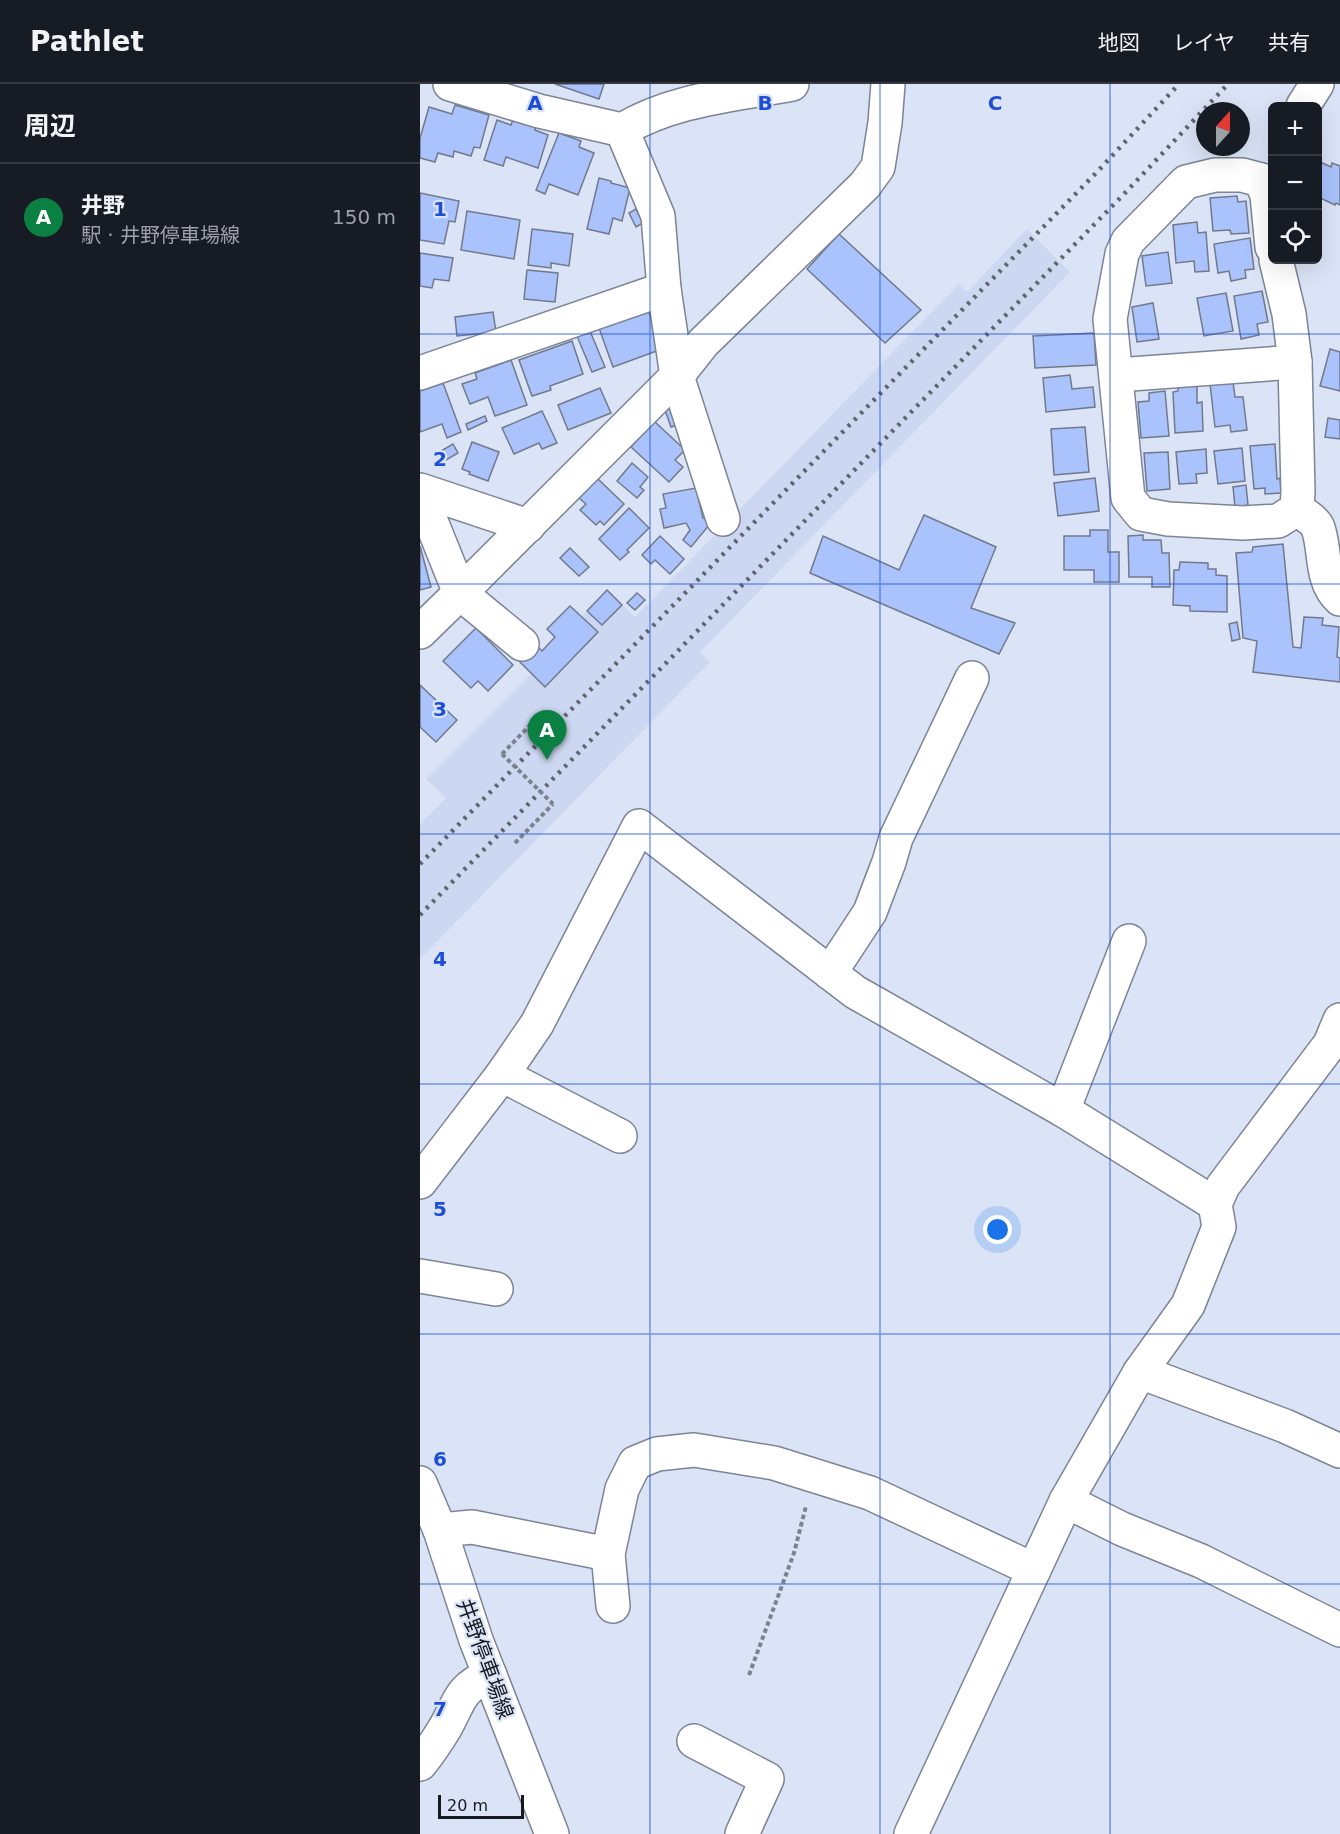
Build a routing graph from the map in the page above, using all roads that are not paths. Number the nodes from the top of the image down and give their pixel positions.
1 (450, 84) edge
2 (792, 84) edge
3 (888, 84) edge
4 (1317, 84) edge
5 (1306, 102) edge
6 (622, 130) junction
7 (1267, 169) edge
8 (1268, 210) edge
9 (1277, 264) edge
10 (664, 289) junction
11 (1295, 362) junction
12 (420, 373) edge
13 (1117, 375) junction
14 (677, 376) junction
15 (420, 490) edge
16 (420, 495) edge
17 (1297, 509) junction
18 (723, 519) dead end
19 (528, 526) junction
20 (1340, 599) edge
21 (441, 603) edge
22 (420, 632) edge
23 (522, 644) dead end
24 (972, 678) dead end
25 (1129, 941) dead end
26 (830, 973) junction
27 (1340, 1020) edge
28 (502, 1076) junction
29 (1063, 1110) junction
30 (620, 1136) dead end
31 (420, 1182) edge
32 (1215, 1204) junction
33 (420, 1276) edge
34 (496, 1289) dead end
35 (1140, 1372) junction
36 (1340, 1451) edge
37 (420, 1483) edge
38 (1066, 1502) junction
39 (441, 1530) junction
40 (608, 1554) junction
41 (1034, 1570) junction
42 (613, 1606) dead end
43 (1340, 1630) edge
44 (490, 1675) junction
45 (694, 1741) dead end
46 (420, 1764) edge
47 (542, 1827) edge
48 (742, 1834) edge
49 (911, 1834) edge

1 - 6 street
2 - 6 street
3 - 14 street
4 - 5 street
6 - 10 street
7 - 8 street
7 - 13 street
9 - 11 street
10 - 12 street
10 - 14 street
11 - 13 street
11 - 17 street
13 - 17 street
14 - 18 street
14 - 19 street
15 - 19 street
16 - 21 street
17 - 20 street
19 - 21 street
21 - 22 street
21 - 23 street
24 - 26 street
25 - 29 street
26 - 28 street
26 - 29 street
27 - 32 street
28 - 30 street
28 - 31 street
29 - 32 street
32 - 35 street
33 - 34 street
35 - 36 street
35 - 38 street
37 - 39 street, 井野停車場線
38 - 41 street
38 - 43 street
39 - 40 street
39 - 44 street, 井野停車場線
40 - 41 street
40 - 42 street
41 - 49 street
44 - 46 street
44 - 47 street, 井野停車場線
45 - 48 street

